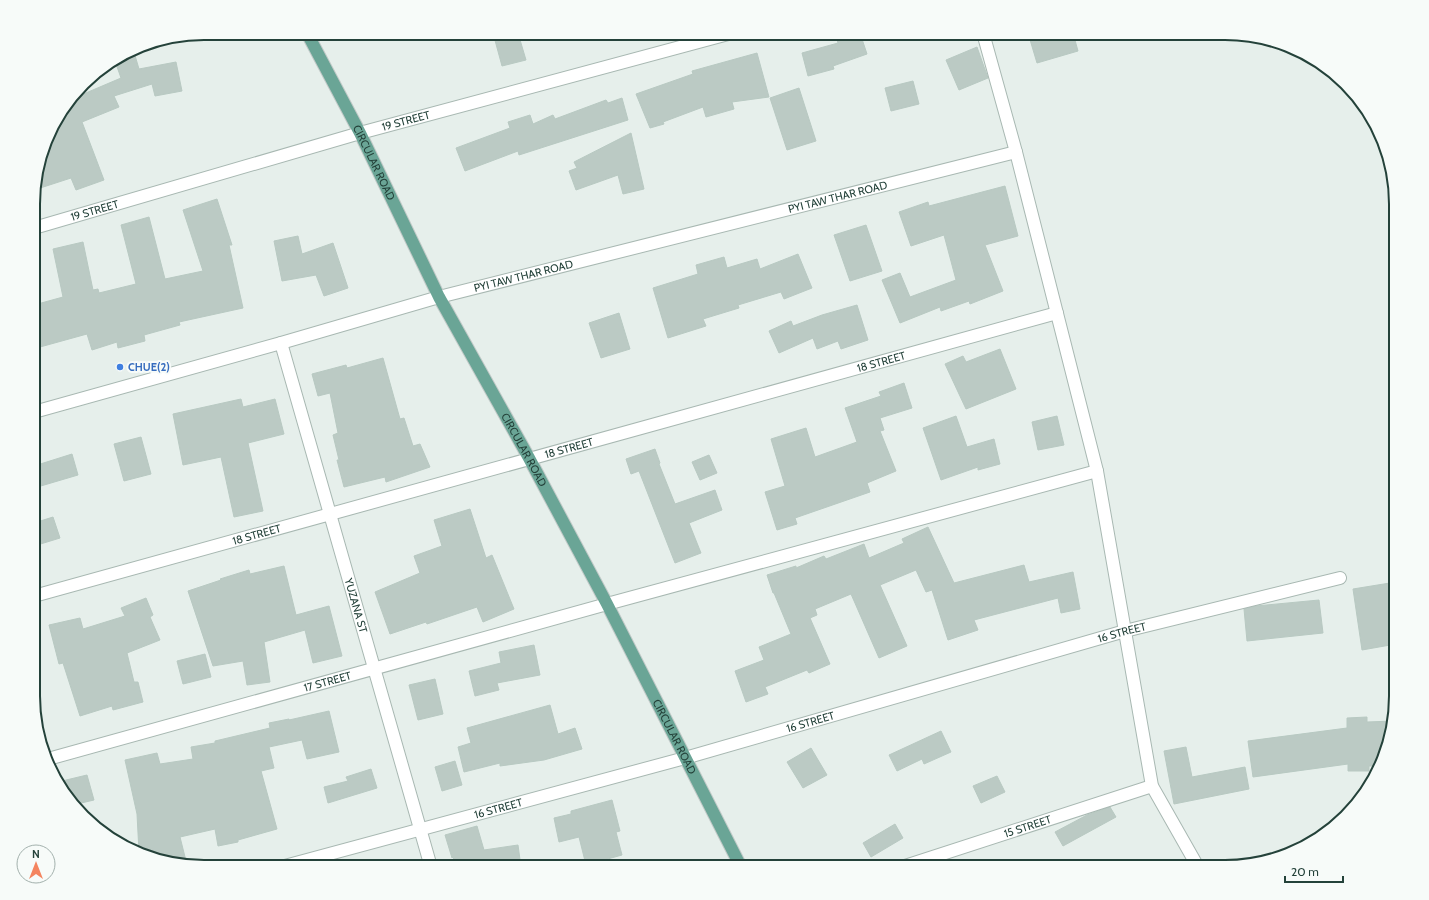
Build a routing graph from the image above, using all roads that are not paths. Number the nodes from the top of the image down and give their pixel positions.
1 (311, 40) edge
2 (706, 40) edge
3 (985, 40) edge
4 (360, 133) junction
5 (1016, 152) junction
6 (40, 226) edge
7 (439, 297) junction
8 (1057, 313) junction
9 (282, 343) junction
10 (40, 410) edge
11 (530, 458) junction
12 (1097, 471) junction
13 (331, 514) junction
14 (1340, 578) dead end
15 (40, 594) edge
16 (607, 604) junction
17 (1125, 631) junction
18 (376, 669) junction
19 (52, 758) edge
20 (685, 758) junction
21 (1152, 786) junction
22 (421, 830) junction
23 (307, 860) edge
24 (429, 860) edge
25 (737, 860) edge
26 (924, 860) edge
27 (1194, 860) edge

1 - 4 main road, CIRCULAR ROAD
2 - 4 street, 19 STREET
3 - 5 street
4 - 6 street, 19 STREET
4 - 7 main road, CIRCULAR ROAD
5 - 7 street, PYI TAW THAR ROAD
5 - 8 street
7 - 9 street, PYI TAW THAR ROAD
7 - 11 main road, CIRCULAR ROAD
8 - 11 street, 18 STREET
8 - 12 street
9 - 10 street, PYI TAW THAR ROAD
9 - 13 street, YUZANA ST
11 - 13 street, 18 STREET
11 - 16 main road, CIRCULAR ROAD
12 - 16 street, 17 STREET
12 - 17 street
13 - 15 street, 18 STREET
13 - 18 street, YUZANA ST
14 - 17 street, 16 STREET
16 - 18 street, 17 STREET
16 - 20 main road, CIRCULAR ROAD
17 - 20 street, 16 STREET
17 - 21 street
18 - 19 street, 17 STREET
18 - 22 street, YUZANA ST
20 - 22 street, 16 STREET
20 - 25 main road, CIRCULAR ROAD
21 - 26 street, 15 STREET
21 - 27 street
22 - 23 street, 16 STREET
22 - 24 street, YUZANA ST

